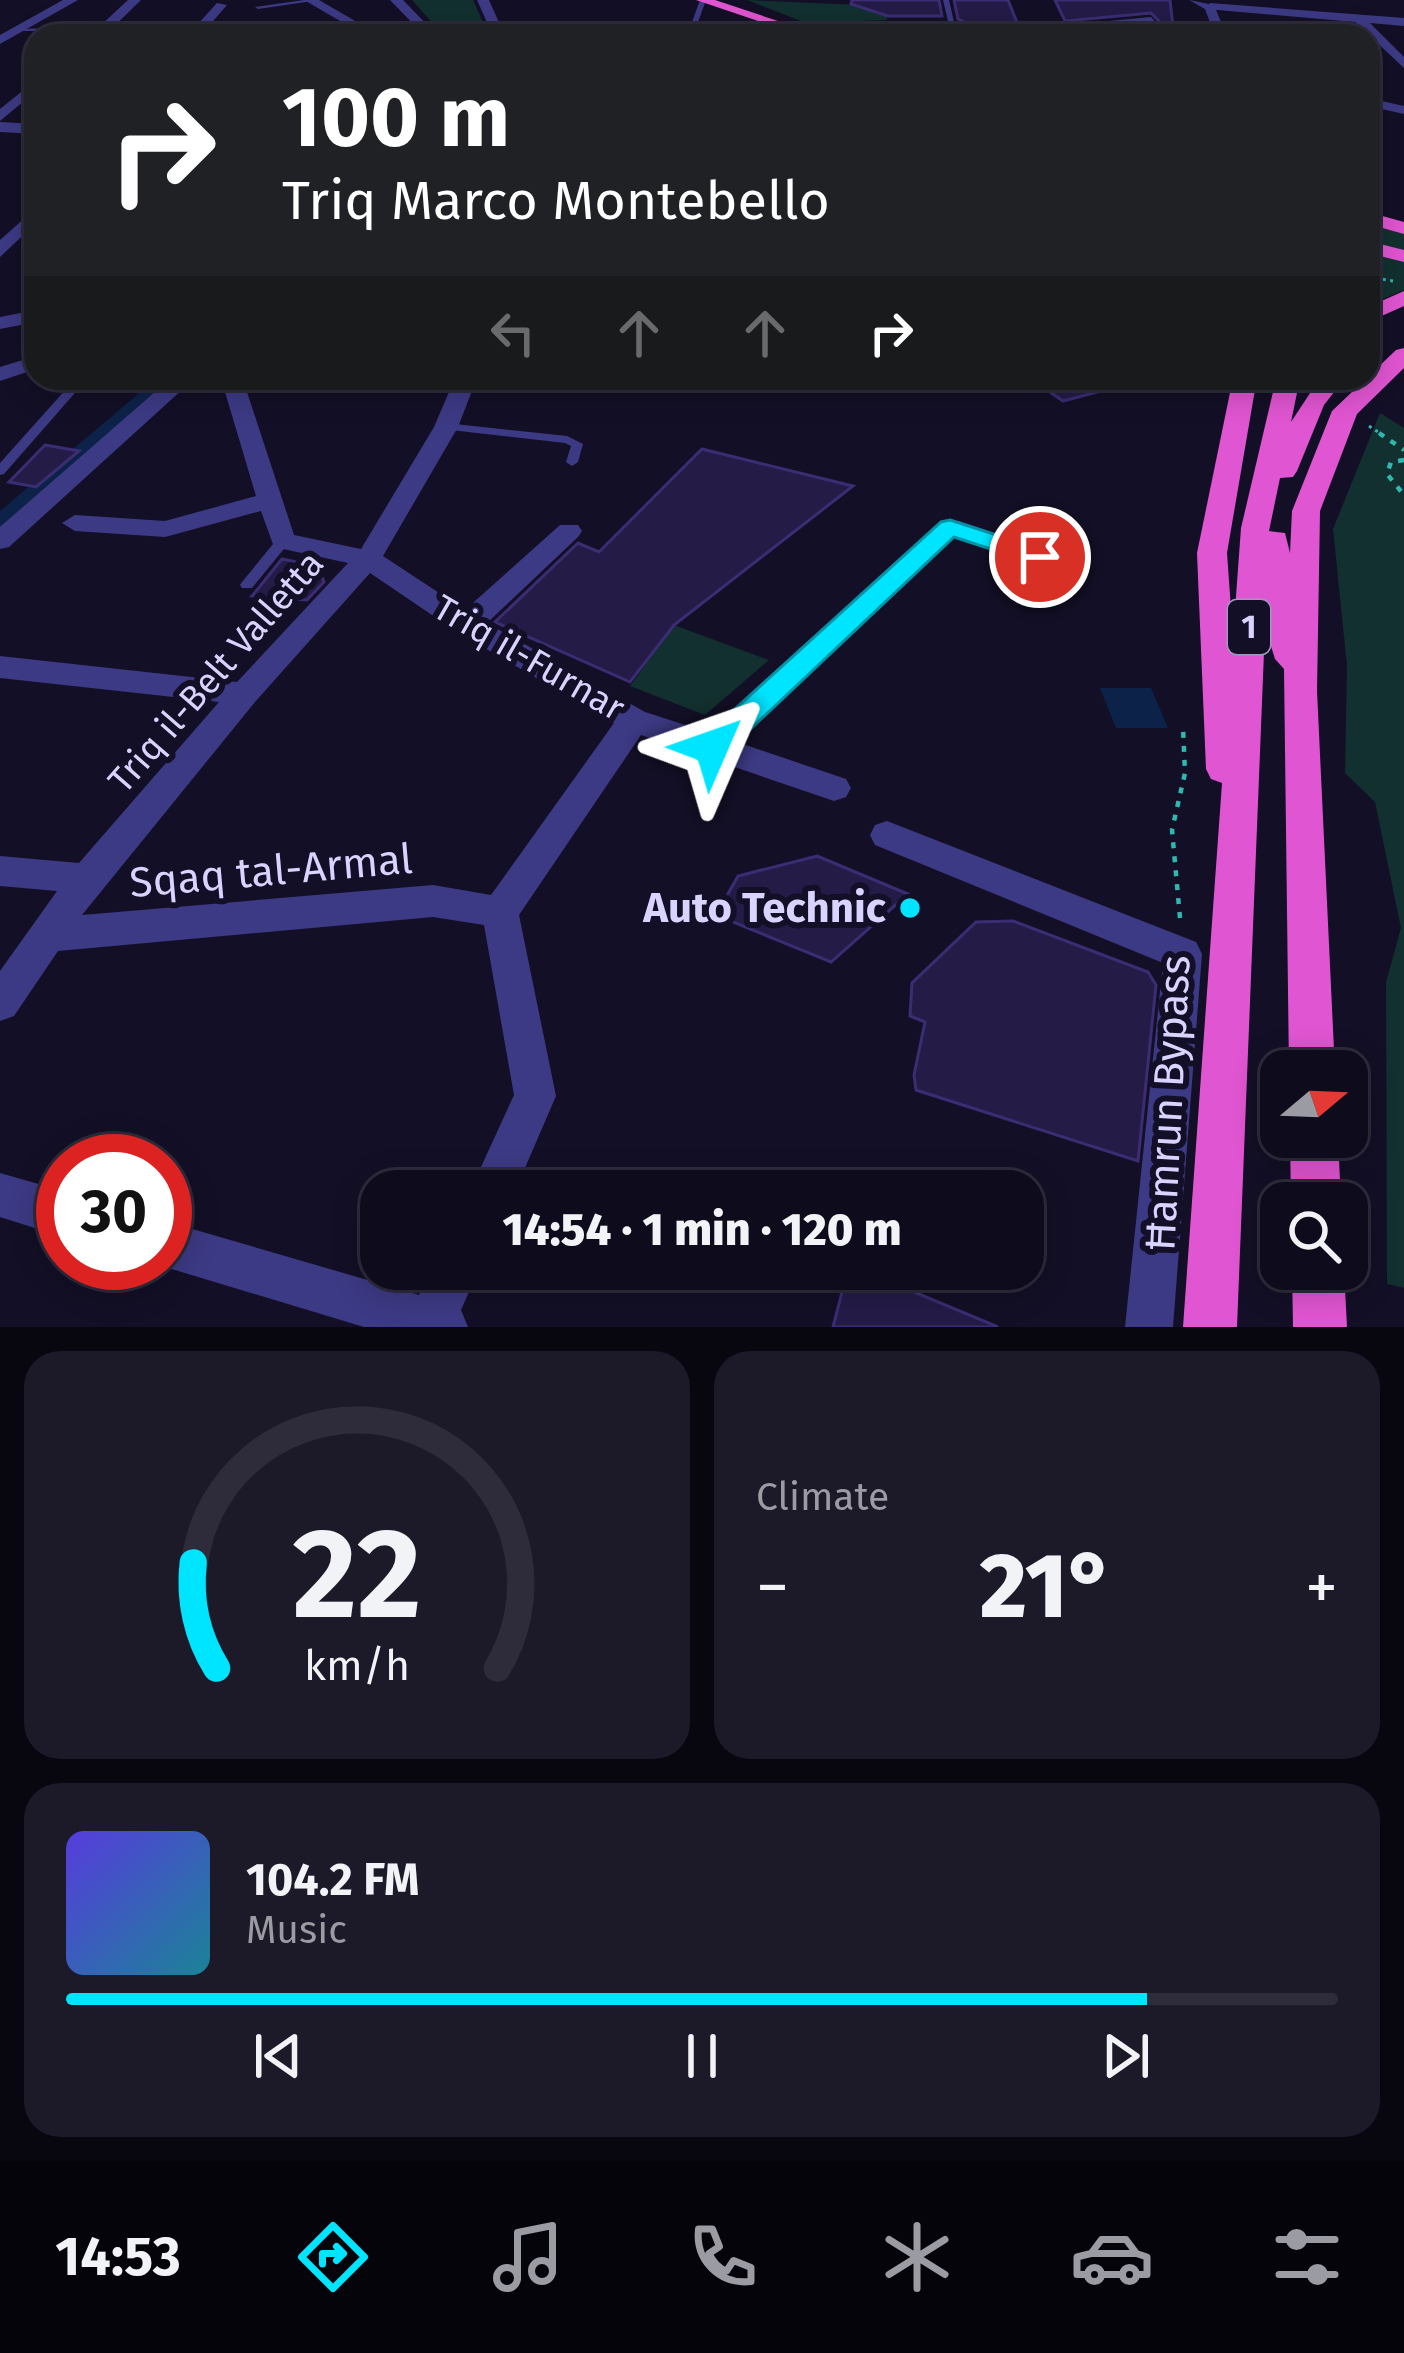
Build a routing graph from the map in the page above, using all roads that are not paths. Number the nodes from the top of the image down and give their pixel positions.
1 (136, 0) edge
2 (310, 0) edge
3 (379, 0) edge
4 (396, 0) edge
5 (703, 0) edge
6 (717, 0) edge
7 (946, 0) edge
8 (1195, 0) edge
9 (1336, 0) edge
10 (66, 1) edge
11 (736, 3) edge
12 (1213, 3) edge
13 (1231, 4) edge
14 (258, 7) dead end
15 (1292, 14) junction
16 (1360, 20) junction
17 (870, 21) dead end
18 (1404, 22) edge
19 (951, 23) junction
20 (28, 24) edge
21 (111, 24) edge
22 (353, 24) edge
23 (401, 24) edge
24 (420, 24) edge
25 (780, 24) edge
26 (788, 24) edge
27 (801, 24) edge
28 (954, 24) edge
29 (1084, 24) edge
30 (1155, 24) edge
31 (1364, 24) edge
32 (0, 25) edge
33 (24, 26) edge
34 (21, 28) junction
35 (24, 28) edge
36 (0, 40) edge
37 (1380, 40) edge
38 (1404, 64) edge
39 (24, 94) edge
40 (0, 117) edge
41 (7, 235) edge
42 (0, 250) edge
43 (1404, 355) edge
44 (1390, 376) edge
45 (71, 390) edge
46 (170, 390) edge
47 (237, 390) edge
48 (461, 390) edge
49 (1243, 390) edge
50 (1304, 390) edge
51 (1372, 390) edge
52 (446, 427) junction
53 (572, 462) dead end
54 (0, 471) edge
55 (271, 500) junction
56 (74, 523) dead end
57 (569, 532) dead end
58 (0, 541) edge
59 (283, 541) junction
60 (1040, 557) dead end
61 (368, 559) junction
62 (247, 585) dead end
63 (466, 625) junction
64 (0, 667) edge
65 (1300, 691) junction
66 (244, 694) junction
67 (634, 720) junction
68 (712, 747) junction
69 (834, 788) dead end
70 (887, 835) dead end
71 (0, 871) edge
72 (87, 879) junction
73 (1234, 884) junction
74 (500, 911) junction
75 (49, 934) junction
76 (0, 1003) edge
77 (1311, 1050) edge
78 (502, 1170) edge
79 (0, 1195) edge
80 (36, 1206) edge
81 (192, 1252) edge
82 (449, 1290) edge
83 (1319, 1290) edge
84 (437, 1325) edge
85 (1149, 1327) edge
86 (1210, 1327) edge
87 (1320, 1327) edge

1 - 21 street
2 - 14 lane
2 - 22 street
3 - 23 street
4 - 24 street
5 - 25 highway
6 - 11 highway
7 - 19 lane
8 - 12 street
9 - 15 street
10 - 20 street
11 - 26 highway
11 - 27 highway
12 - 13 street
13 - 15 street
15 - 16 street
16 - 18 street
16 - 31 street
17 - 19 lane
19 - 28 lane
29 - 30 lane
32 - 34 street
33 - 34 street
34 - 35 lane
34 - 36 street
37 - 38 street
39 - 40 street
41 - 42 street
43 - 44 highway, 1
45 - 54 lane
46 - 58 street
47 - 55 street
48 - 52 street, Triq il-Belt Valletta
49 - 73 highway
50 - 65 highway
50 - 73 highway, 1
51 - 65 highway, 1
52 - 53 lane
52 - 61 street, Triq il-Belt Valletta
55 - 56 street
55 - 59 street
57 - 63 street
59 - 61 street
59 - 62 lane
60 - 68 street
61 - 63 street, Triq il-Furnar
61 - 66 street, Triq il-Belt Valletta
63 - 67 street, Triq il-Furnar
64 - 66 street
65 - 77 highway, 1
66 - 72 street, Triq il-Belt Valletta
67 - 68 street, Triq il-Furnar
67 - 74 street
68 - 69 street, Triq il-Furnar
70 - 85 street
71 - 72 street
72 - 75 street, Triq il-Belt Valletta
73 - 86 highway, Ħamrun Bypass / 1
74 - 75 street, Sqaq tal-Armal
74 - 78 street
75 - 76 street, Triq il-Belt Valletta
79 - 80 street
81 - 84 street
82 - 84 street
83 - 87 highway

